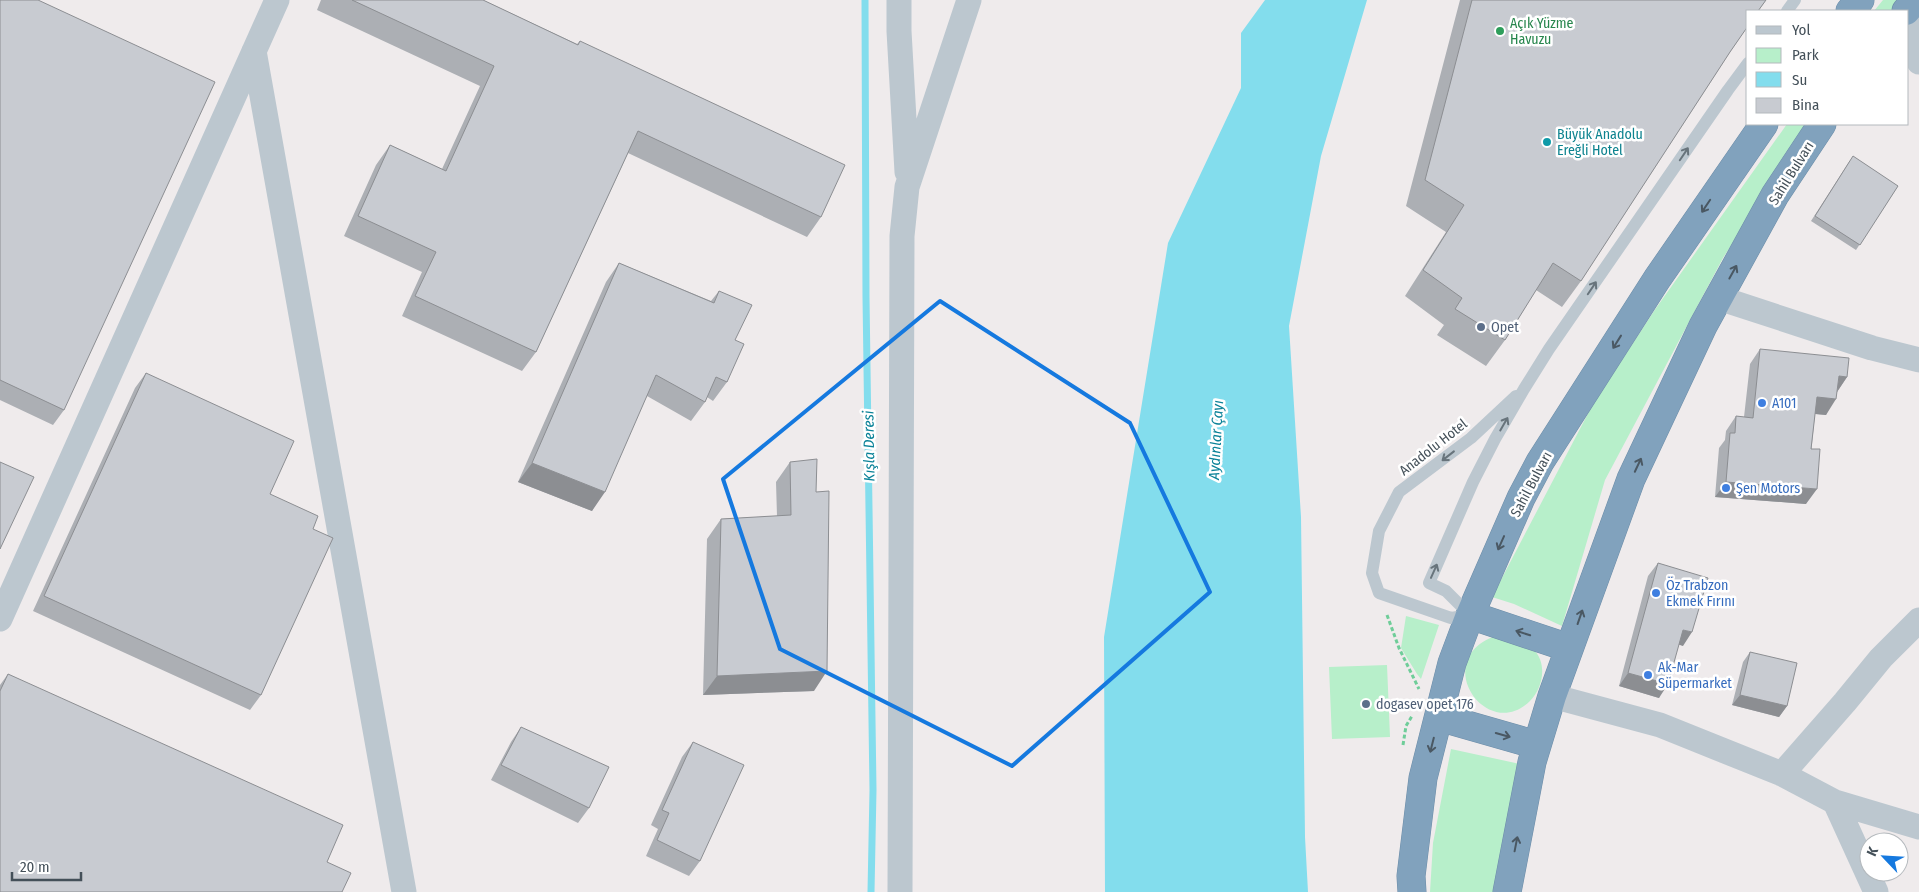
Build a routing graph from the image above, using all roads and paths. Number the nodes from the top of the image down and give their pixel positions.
1 (277, 0) edge
2 (900, 0) edge
3 (969, 0) edge
4 (1860, 0) edge
5 (1910, 6) edge
6 (1851, 10) edge
7 (254, 51) junction
8 (1919, 62) edge
9 (1746, 67) edge
10 (1763, 125) edge
11 (1821, 125) edge
12 (907, 187) junction
13 (1719, 298) junction
14 (1919, 360) edge
15 (1524, 389) junction
16 (1379, 593) junction
17 (1470, 615) junction
18 (0, 619) edge
19 (1919, 620) edge
20 (1569, 648) junction
21 (1552, 696) junction
22 (1431, 707) junction
23 (1537, 745) junction
24 (1782, 774) junction
25 (1835, 802) junction
26 (1919, 827) edge
27 (404, 892) edge
28 (900, 892) edge
29 (1412, 892) edge
30 (1507, 892) edge
31 (1876, 892) edge

1 - 7 street
2 - 12 street
3 - 12 street
4 - 6 highway
5 - 8 street
7 - 18 street
7 - 27 street
15 -> 9 lane
10 -> 17 highway, Sahil Bulvarı
13 -> 11 highway, Sahil Bulvarı
12 - 28 street
13 - 14 street
20 -> 13 highway, Sahil Bulvarı
15 -> 16 lane, Anadolu Hotel
17 -> 15 lane
16 - 17 lane
16 - 22 path
20 -> 17 highway
17 - 22 highway, Sahil Bulvarı
19 - 24 street
20 - 21 highway, Sahil Bulvarı
21 - 23 highway, Sahil Bulvarı
21 - 24 street
22 -> 23 highway
22 -> 29 highway, Sahil Bulvarı
30 -> 23 highway, Sahil Bulvarı
24 - 25 street
25 - 26 street
25 - 31 street

